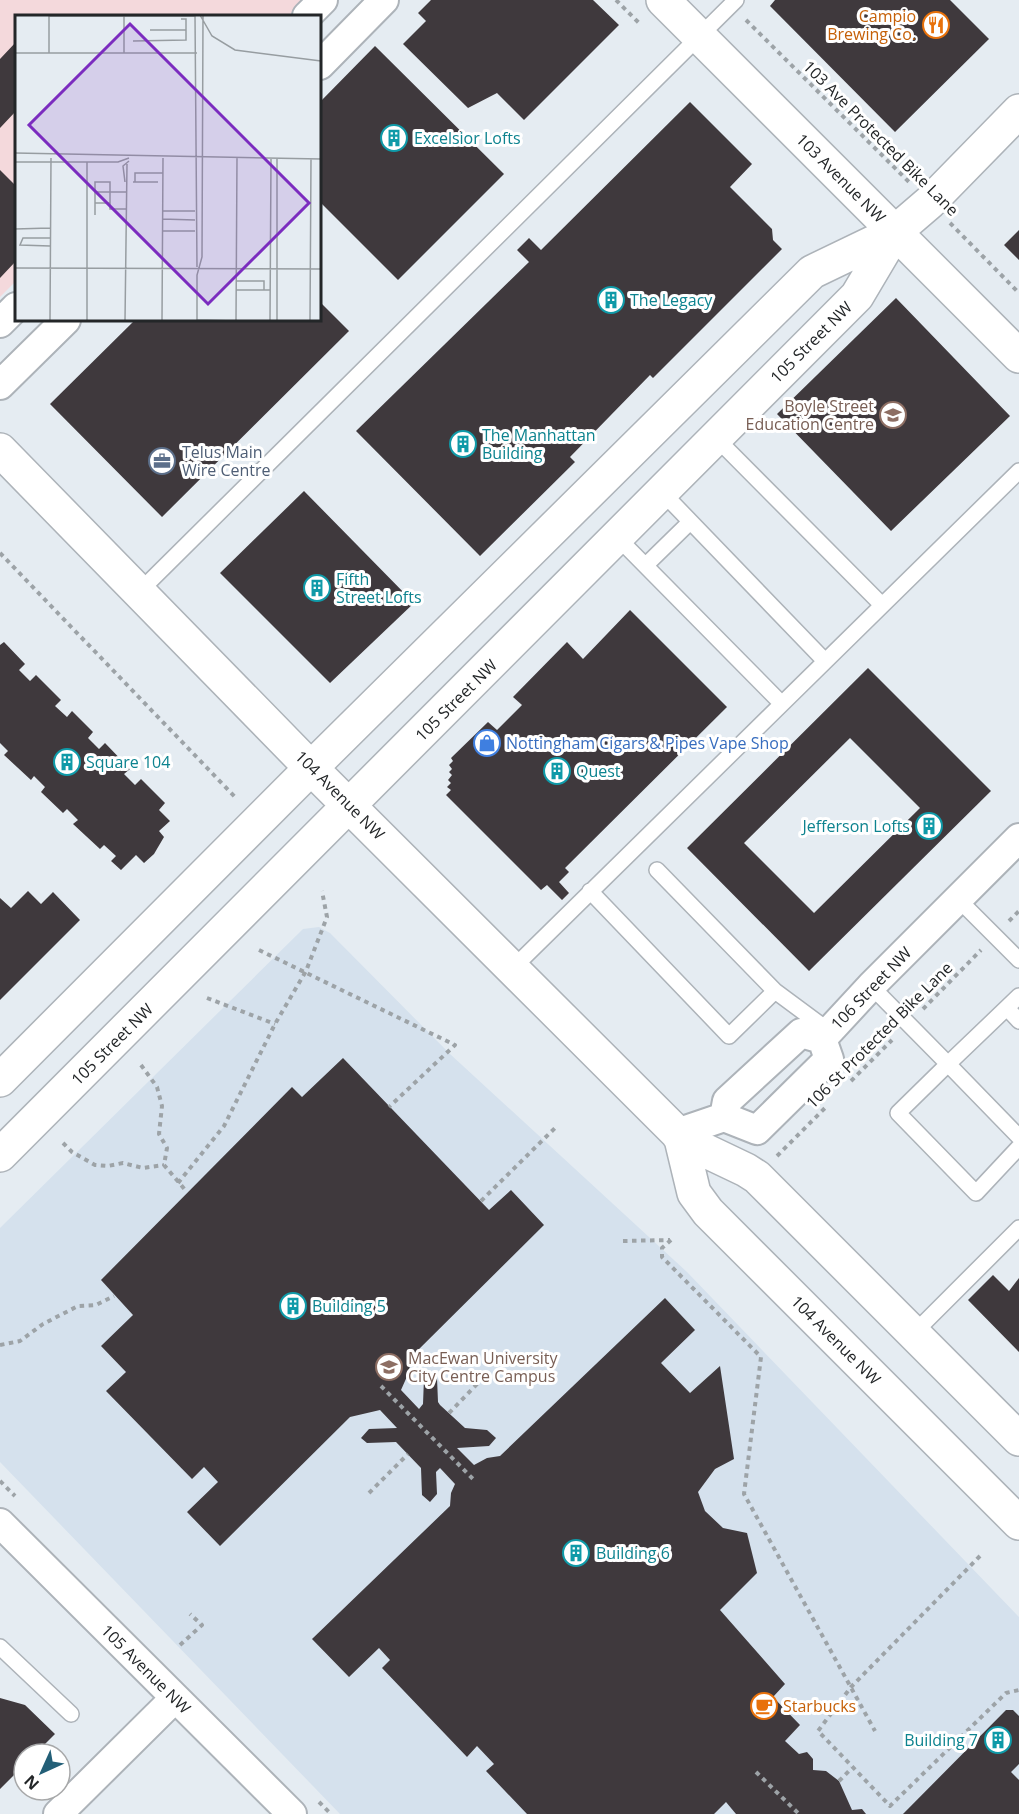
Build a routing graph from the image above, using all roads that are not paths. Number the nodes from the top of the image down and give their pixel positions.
1 (323, 0) edge
2 (384, 0) edge
3 (663, 0) edge
4 (733, 3) edge
5 (308, 15) edge
6 (700, 37) junction
7 (321, 64) edge
8 (1019, 111) edge
9 (895, 232) junction
10 (15, 308) edge
11 (65, 321) edge
12 (0, 323) edge
13 (1019, 356) edge
14 (0, 385) edge
15 (716, 438) junction
16 (0, 450) edge
17 (1019, 471) edge
18 (662, 492) junction
19 (690, 522) junction
20 (618, 537) junction
21 (646, 566) junction
22 (138, 592) junction
23 (881, 604) junction
24 (824, 660) junction
25 (781, 703) junction
26 (311, 768) junction
27 (350, 806) junction
28 (1019, 838) edge
29 (657, 870) dead end
30 (590, 891) junction
31 (958, 899) junction
32 (1019, 960) edge
33 (512, 969) junction
34 (871, 986) junction
35 (775, 991) junction
36 (1019, 996) edge
37 (1007, 1008) junction
38 (1019, 1021) edge
39 (826, 1035) junction
40 (948, 1064) junction
41 (0, 1080) edge
42 (724, 1117) junction
43 (679, 1136) junction
44 (1019, 1137) edge
45 (1019, 1147) edge
46 (0, 1155) edge
47 (1019, 1228) edge
48 (914, 1333) junction
49 (1019, 1440) edge
50 (0, 1523) edge
51 (1019, 1523) edge
52 (0, 1647) edge
53 (175, 1698) junction
54 (71, 1714) dead end
55 (58, 1814) edge
56 (292, 1814) edge

1 - 5 street
2 - 7 street
3 - 6 street, 103 Avenue NW
4 - 6 lane
6 - 9 street, 103 Avenue NW
6 - 22 lane
8 - 9 street, 105 Street NW
9 - 13 street, 103 Avenue NW
9 - 15 street, 105 Street NW
9 - 26 street, 105 Street NW
10 - 12 street
11 - 14 street
15 - 18 street, 105 Street NW
15 - 23 lane
16 - 22 street, 104 Avenue NW
17 - 23 lane
18 - 19 lane
18 - 20 street, 105 Street NW
19 - 21 lane
19 - 24 lane
20 - 21 lane
20 - 27 street, 105 Street NW
21 - 25 lane
22 - 26 street, 104 Avenue NW
23 - 24 lane
24 - 25 lane
25 - 30 lane
26 - 27 street, 104 Avenue NW
26 - 41 street, 105 Street NW
27 - 33 street, 104 Avenue NW
27 - 46 street, 105 Street NW
28 - 31 street, 106 Street NW
29 - 35 lane
30 - 33 lane
30 - 35 lane
31 - 32 lane
31 - 34 street, 106 Street NW
33 - 43 street, 104 Avenue NW
34 - 39 street, 106 Street NW
34 - 40 lane
35 - 39 lane
36 - 37 lane
37 - 38 lane
37 - 40 lane
39 - 42 street, 106 Street NW
39 - 42 street
40 - 44 lane
40 - 45 lane
42 - 43 street
43 - 48 street, 104 Avenue NW
43 - 51 street, 104 Avenue NW
47 - 48 lane
48 - 49 street, 104 Avenue NW
50 - 53 street, 105 Avenue NW
52 - 54 lane
53 - 55 street
53 - 56 street, 105 Avenue NW

